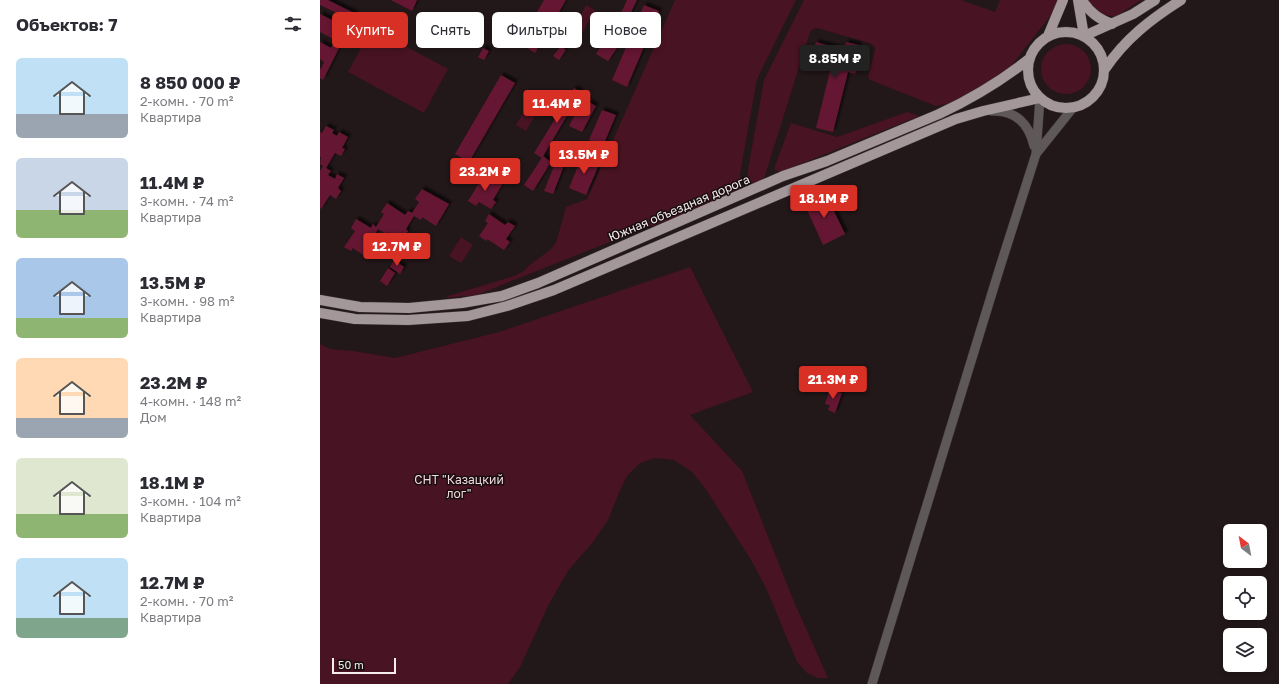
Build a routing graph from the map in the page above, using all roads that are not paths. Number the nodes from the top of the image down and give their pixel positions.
1 (1063, 0) edge
2 (1078, 0) edge
3 (1082, 0) edge
4 (1155, 0) edge
5 (1181, 0) edge
6 (1112, 24) junction
7 (1048, 36) junction
8 (1084, 36) junction
9 (1029, 59) junction
10 (1105, 69) junction
11 (1040, 98) junction
12 (1072, 108) junction
13 (983, 111) junction
14 (1036, 154) junction
15 (320, 300) edge
16 (320, 313) edge
17 (872, 684) edge

1 - 7 main road
2 - 8 main road
3 - 6 main road
4 - 6 main road
5 - 10 main road
6 - 8 main road
7 - 8 main road
7 - 9 main road
8 - 10 main road
9 - 11 main road
9 - 15 main road, Южная объездная дорога
10 - 12 main road
11 - 12 main road
11 - 13 main road
11 - 14 street
12 - 14 street
13 - 14 street
13 - 16 main road
14 - 17 street

